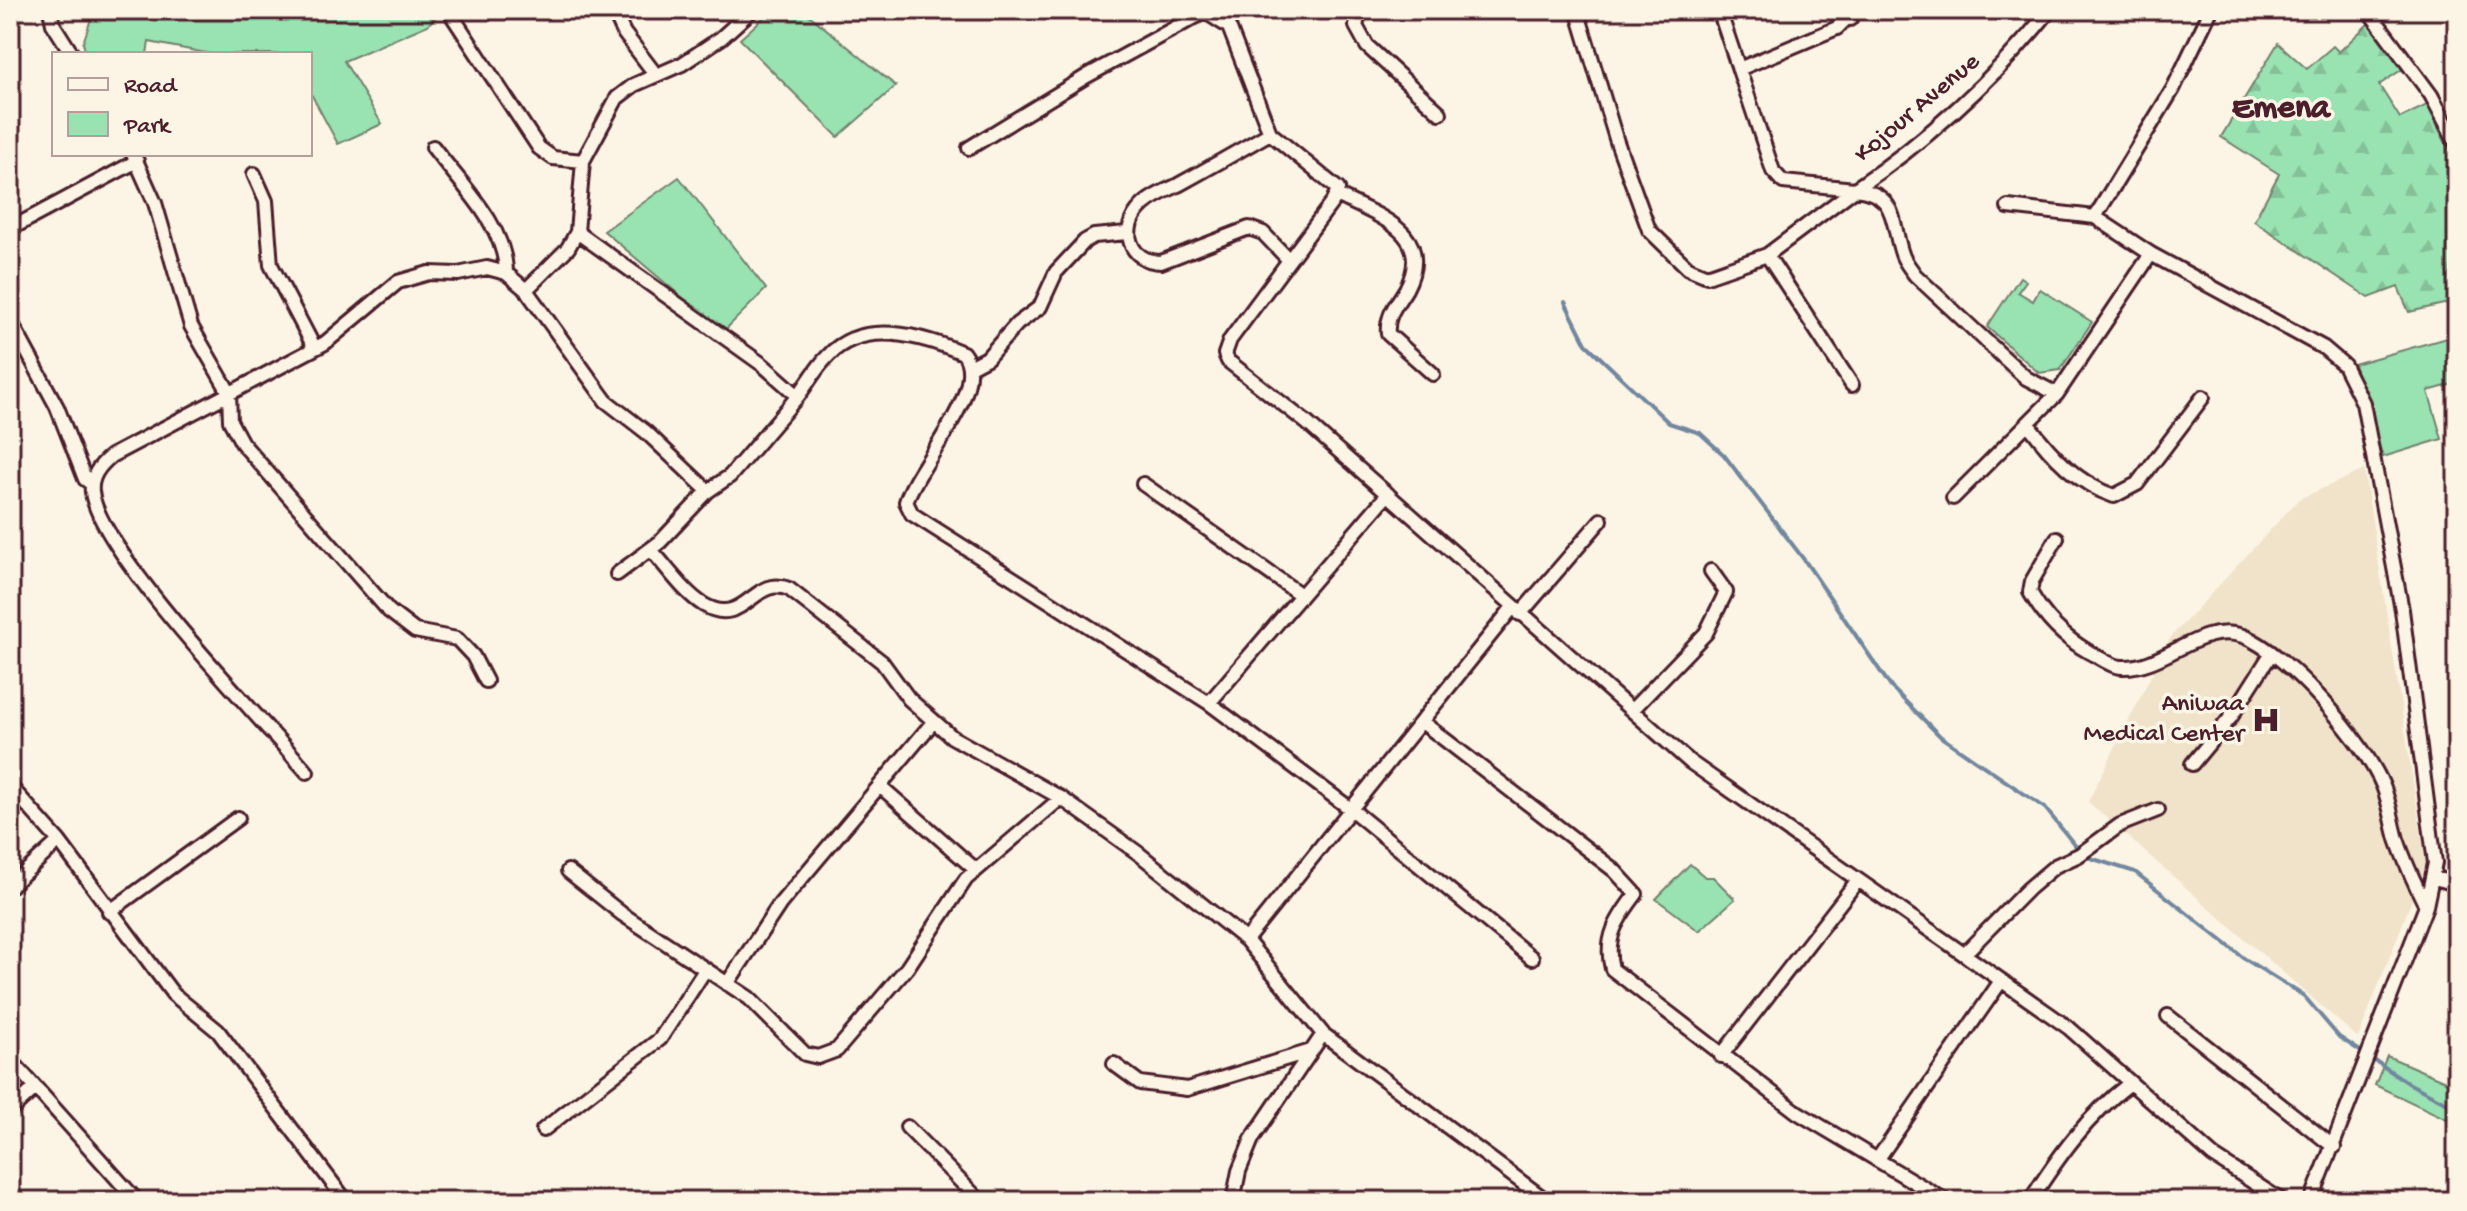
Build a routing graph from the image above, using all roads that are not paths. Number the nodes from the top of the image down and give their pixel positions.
1 (50, 10) edge
2 (453, 10) edge
3 (613, 10) edge
4 (752, 10) edge
5 (1360, 10) edge
6 (1577, 10) edge
7 (1719, 10) edge
8 (1828, 10) edge
9 (2050, 10) edge
10 (2211, 10) edge
11 (2368, 10) edge
12 (1204, 11) edge
13 (1852, 14) edge
14 (71, 52) edge
15 (1739, 69) junction
16 (656, 75) junction
17 (1440, 113) dead end
18 (1270, 133) junction
19 (2457, 144) edge
20 (433, 147) dead end
21 (969, 148) dead end
22 (135, 158) edge
23 (583, 161) junction
24 (254, 174) dead end
25 (1855, 189) junction
26 (1337, 195) junction
27 (2008, 207) dead end
28 (2095, 217) junction
29 (10, 229) edge
30 (577, 232) junction
31 (1127, 233) junction
32 (2151, 254) junction
33 (1767, 255) junction
34 (1288, 259) junction
35 (506, 273) junction
36 (526, 290) junction
37 (10, 320) edge
38 (314, 347) junction
39 (970, 367) junction
40 (1433, 374) dead end
41 (1852, 385) dead end
42 (229, 392) junction
43 (2057, 394) junction
44 (798, 396) junction
45 (2203, 397) dead end
46 (2029, 425) junction
47 (92, 484) junction
48 (1143, 484) dead end
49 (708, 491) junction
50 (1388, 494) junction
51 (1953, 498) dead end
52 (1601, 520) dead end
53 (2057, 538) dead end
54 (651, 550) junction
55 (1711, 571) dead end
56 (617, 574) dead end
57 (1301, 595) junction
58 (1516, 611) junction
59 (2271, 654) junction
60 (486, 681) dead end
61 (1209, 703) junction
62 (1633, 709) junction
63 (934, 721) junction
64 (1422, 722) junction
65 (2192, 764) dead end
66 (307, 772) dead end
67 (10, 786) edge
68 (880, 786) junction
69 (1061, 798) junction
70 (1352, 810) junction
71 (2158, 810) dead end
72 (238, 818) dead end
73 (59, 841) junction
74 (976, 870) junction
75 (568, 871) dead end
76 (2434, 878) junction
77 (1858, 880) junction
78 (2457, 884) edge
79 (10, 886) edge
80 (2426, 906) junction
81 (109, 912) junction
82 (1246, 940) junction
83 (1964, 954) junction
84 (1532, 958) dead end
85 (705, 970) junction
86 (2001, 981) junction
87 (727, 984) junction
88 (2168, 1016) dead end
89 (1323, 1034) junction
90 (1311, 1051) junction
91 (1721, 1056) junction
92 (10, 1059) edge
93 (1114, 1064) dead end
94 (2129, 1084) junction
95 (34, 1089) junction
96 (10, 1111) edge
97 (907, 1127) dead end
98 (543, 1130) dead end
99 (2334, 1147) junction
100 (1877, 1160) junction
101 (1237, 1199) edge
102 (137, 1201) edge
103 (346, 1201) edge
104 (980, 1201) edge
105 (1547, 1201) edge
106 (1946, 1201) edge
107 (2030, 1201) edge
108 (2282, 1201) edge
109 (2311, 1201) edge

1 - 14 street
2 - 23 street
3 - 16 street
4 - 16 street
5 - 17 street
6 - 33 street
7 - 15 street, Kojour Avenue
8 - 13 street
9 - 25 street, Kojour Avenue
10 - 28 street
11 - 19 street
12 - 18 street
12 - 21 street
13 - 15 street
15 - 25 street, Kojour Avenue
16 - 23 street
18 - 26 street
18 - 31 street
20 - 35 street
22 - 29 street
22 - 42 street
23 - 30 street
24 - 38 street
25 - 33 street
25 - 43 street
26 - 34 street
26 - 40 street
27 - 28 street
28 - 32 street
30 - 36 street
30 - 44 street
31 - 34 street
31 - 39 street
32 - 43 street
32 - 76 street
33 - 41 street
34 - 50 street
35 - 36 street
35 - 38 street
36 - 49 street
37 - 47 street
38 - 42 street
39 - 44 street
39 - 61 street
42 - 47 street
42 - 60 street
43 - 46 street
44 - 49 street
45 - 46 street
46 - 51 street
47 - 66 street
48 - 57 street
49 - 54 street
50 - 57 street
50 - 58 street
52 - 58 street
53 - 59 street
54 - 56 street
54 - 63 street
55 - 62 street
57 - 61 street
58 - 62 street
58 - 64 street
59 - 65 street
59 - 80 street
61 - 70 street
62 - 77 street
63 - 68 street
63 - 69 street
64 - 70 street
64 - 91 street
67 - 73 street
68 - 74 street
68 - 87 street
69 - 74 street
69 - 82 street
70 - 82 street
70 - 84 street
71 - 83 street
72 - 81 street
73 - 79 street
73 - 81 street
74 - 87 street
75 - 85 street
76 - 78 street
76 - 80 street
77 - 83 street
77 - 91 street
80 - 99 street
81 - 103 street
82 - 89 street
83 - 86 street
85 - 87 street
85 - 98 street
86 - 94 street
86 - 100 street
88 - 99 street
89 - 90 street
89 - 105 street
90 - 93 street
90 - 101 street
91 - 100 street
92 - 95 street
94 - 107 street
94 - 108 street
95 - 96 street
95 - 102 street
97 - 104 street
99 - 109 street
100 - 106 street

